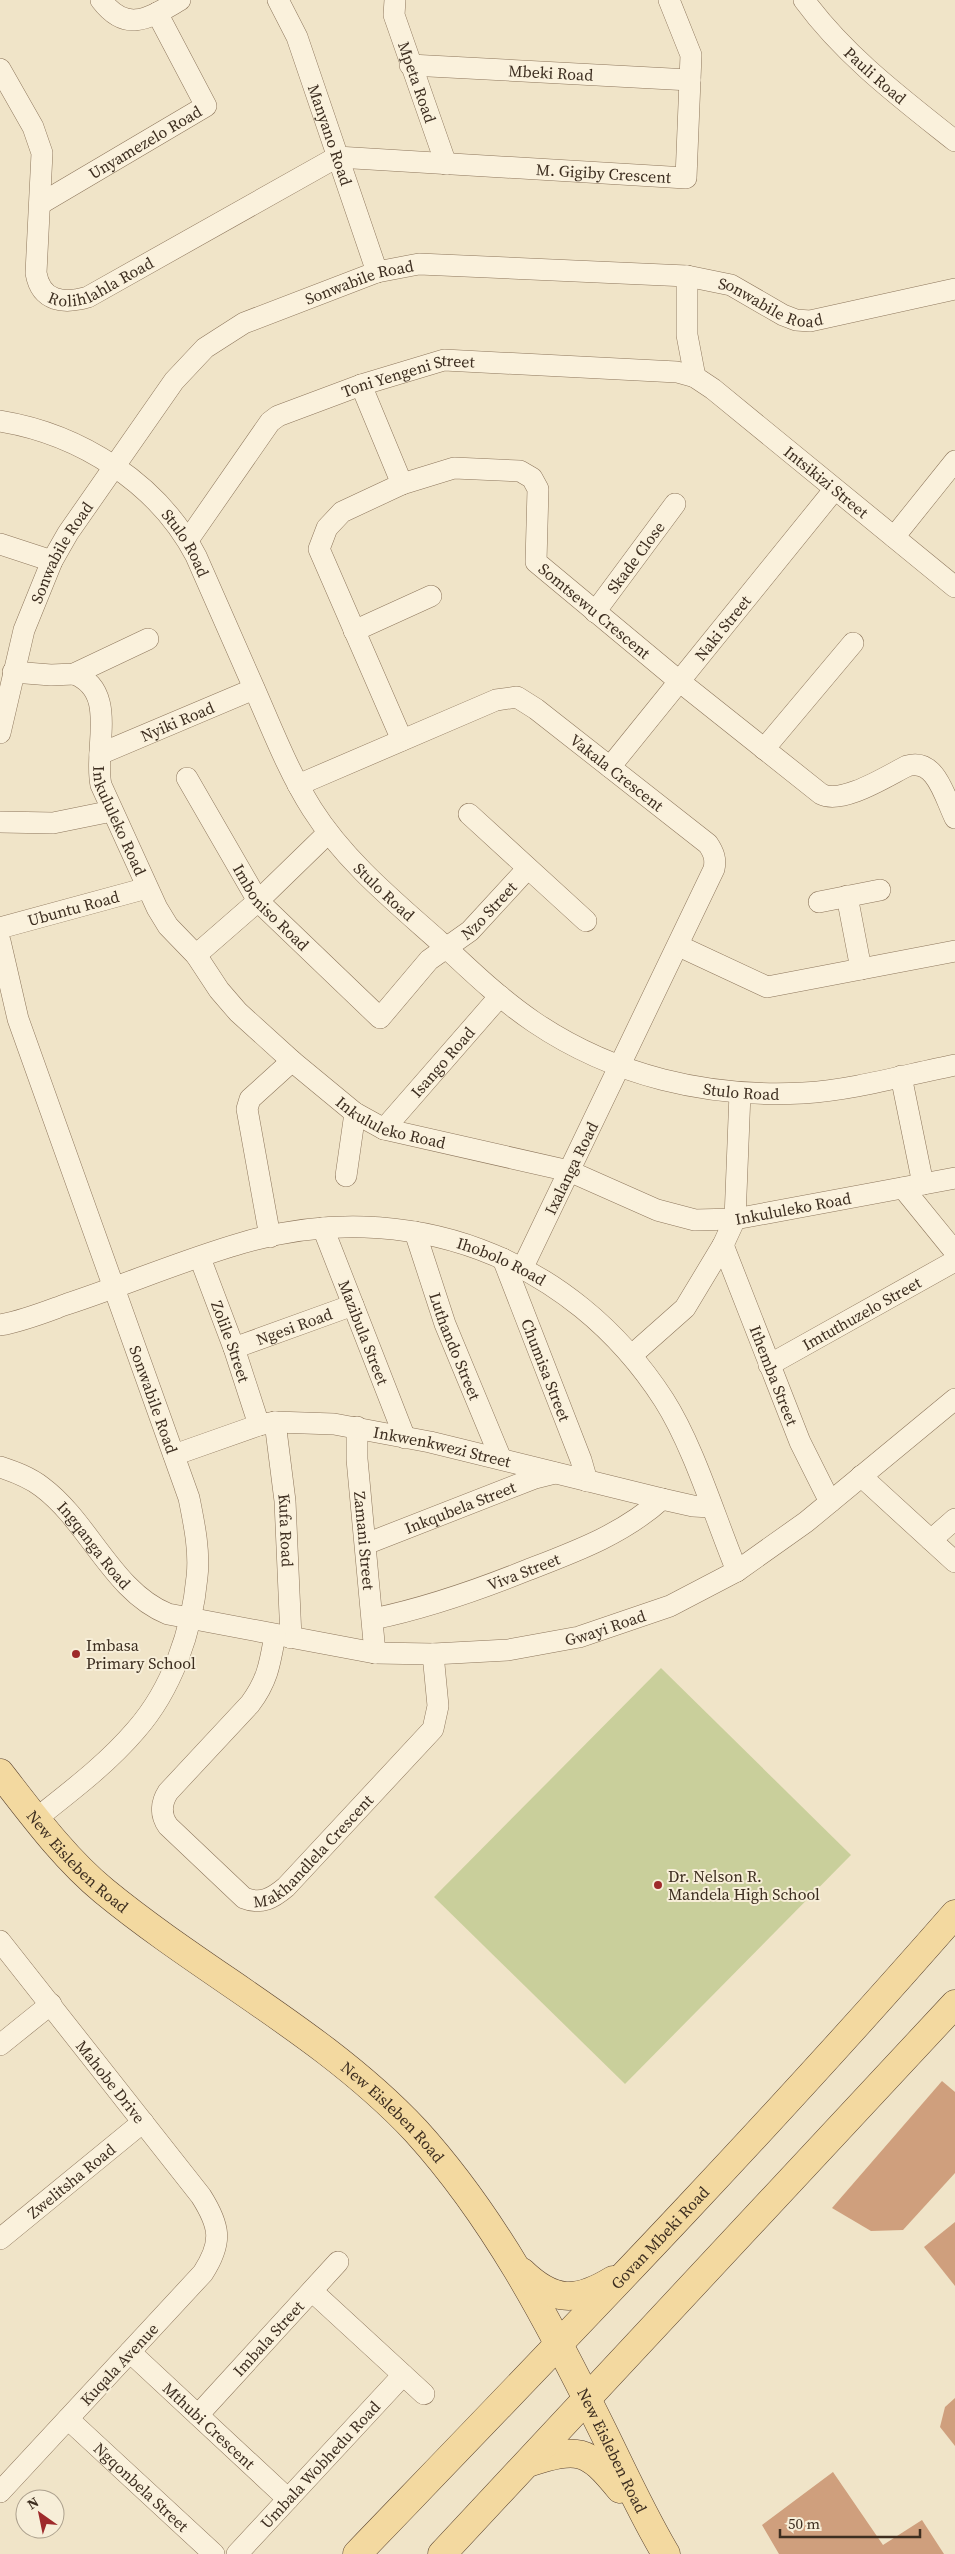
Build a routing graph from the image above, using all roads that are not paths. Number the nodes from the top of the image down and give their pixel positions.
1 (101, 0) edge
2 (180, 0) edge
3 (278, 0) edge
4 (395, 0) edge
5 (668, 0) edge
6 (804, 0) edge
7 (157, 13) junction
8 (410, 65) junction
9 (0, 69) edge
10 (690, 80) junction
11 (955, 141) edge
12 (337, 157) junction
13 (446, 164) junction
14 (40, 204) junction
15 (377, 272) junction
16 (687, 276) junction
17 (955, 289) edge
18 (696, 377) junction
19 (360, 386) junction
20 (0, 421) edge
21 (955, 461) edge
22 (114, 468) junction
23 (402, 484) junction
24 (834, 490) junction
25 (675, 504) dead end
26 (894, 537) junction
27 (188, 540) junction
28 (0, 544) edge
29 (52, 562) junction
30 (955, 587) edge
31 (431, 596) dead end
32 (595, 612) junction
33 (354, 630) junction
34 (148, 639) dead end
35 (853, 643) dead end
36 (13, 672) junction
37 (74, 674) junction
38 (679, 681) junction
39 (254, 689) junction
40 (0, 726) edge
41 (0, 733) edge
42 (402, 740) junction
43 (764, 749) junction
44 (100, 754) junction
45 (610, 767) junction
46 (187, 778) dead end
47 (298, 785) junction
48 (112, 811) junction
49 (469, 814) dead end
50 (955, 818) edge
51 (0, 822) edge
52 (328, 833) junction
53 (527, 869) junction
54 (147, 888) junction
55 (880, 890) dead end
56 (847, 896) junction
57 (258, 901) junction
58 (819, 902) dead end
59 (586, 921) dead end
60 (0, 928) edge
61 (0, 941) edge
62 (679, 946) junction
63 (446, 949) junction
64 (955, 951) edge
65 (196, 955) junction
66 (861, 969) junction
67 (500, 996) junction
68 (380, 1018) joint
69 (292, 1061) junction
70 (619, 1066) junction
71 (955, 1066) edge
72 (901, 1076) junction
73 (740, 1093) junction
74 (355, 1113) junction
75 (384, 1129) junction
76 (569, 1171) junction
77 (346, 1176) dead end
78 (955, 1178) edge
79 (913, 1186) junction
80 (734, 1219) junction
81 (323, 1228) junction
82 (414, 1232) junction
83 (270, 1237) junction
84 (723, 1245) junction
85 (955, 1252) edge
86 (200, 1258) junction
87 (503, 1258) junction
88 (955, 1262) edge
89 (522, 1269) junction
90 (114, 1289) junction
91 (353, 1305) junction
92 (0, 1325) edge
93 (234, 1348) junction
94 (632, 1355) junction
95 (770, 1365) junction
96 (955, 1399) edge
97 (267, 1423) junction
98 (356, 1427) junction
99 (405, 1438) junction
100 (174, 1455) junction
101 (501, 1459) junction
102 (0, 1467) edge
103 (556, 1473) junction
104 (861, 1476) junction
105 (586, 1481) junction
106 (662, 1499) junction
107 (830, 1502) junction
108 (711, 1507) junction
109 (955, 1518) edge
110 (931, 1540) junction
111 (366, 1544) junction
112 (955, 1562) edge
113 (737, 1571) junction
114 (190, 1618) junction
115 (373, 1620) junction
116 (283, 1636) junction
117 (375, 1653) junction
118 (433, 1654) junction
119 (0, 1773) edge
120 (37, 1818) junction
121 (955, 1914) edge
122 (0, 1941) edge
123 (51, 2004) junction
124 (955, 2004) edge
125 (0, 2045) edge
126 (144, 2122) junction
127 (216, 2226) joint
128 (0, 2239) edge
129 (338, 2262) dead end
130 (514, 2264) junction
131 (631, 2268) junction
132 (312, 2291) junction
133 (559, 2344) junction
134 (130, 2352) junction
135 (403, 2374) junction
136 (424, 2394) dead end
137 (587, 2398) junction
138 (198, 2415) junction
139 (68, 2419) junction
140 (528, 2463) junction
141 (0, 2492) edge
142 (288, 2499) junction
143 (646, 2521) junction
144 (214, 2554) edge
145 (237, 2554) edge
146 (357, 2554) edge
147 (442, 2554) edge
148 (666, 2554) edge

1 - 7 street
2 - 7 street
3 - 12 street, Manyano Road
4 - 8 street, Mpeta Road
5 - 10 street, M. Gigiby Crescent
6 - 11 street, Pauli Road
7 - 14 street, Unyamezelo Road
8 - 10 street, Mbeki Road
8 - 13 street, Mpeta Road
9 - 14 street, Rolihlahla Road
10 - 13 street, M. Gigiby Crescent
12 - 13 street, M. Gigiby Crescent
12 - 14 street, Rolihlahla Road
12 - 15 street, Manyano Road
15 - 16 street, Sonwabile Road
15 - 22 street, Sonwabile Road
16 - 17 street, Sonwabile Road
16 - 18 street
18 - 19 street, Toni Yengeni Street
18 - 24 street, Intsikizi Street
19 - 23 street
19 - 27 street, Toni Yengeni Street
20 - 22 street, Stulo Road
21 - 26 street
22 - 27 street, Stulo Road
22 - 29 street, Sonwabile Road
23 - 32 street, Somtsewu Crescent
23 - 33 street, Somtsewu Crescent
24 - 26 street, Intsikizi Street
24 - 38 street, Naki Street
25 - 32 street, Skade Close
26 - 30 street, Intsikizi Street
27 - 39 street, Stulo Road
28 - 29 street
29 - 36 street, Sonwabile Road
31 - 33 street
32 - 38 street, Somtsewu Crescent
33 - 42 street, Somtsewu Crescent
34 - 37 street
35 - 43 street
36 - 37 street
36 - 40 street, Sonwabile Road
37 - 44 street, Inkululeko Road
38 - 43 street, Somtsewu Crescent
38 - 45 street, Naki Street
39 - 44 street, Nyiki Road
39 - 47 street, Stulo Road
40 - 41 street, Sonwabile Road
42 - 45 street, Vakala Crescent
42 - 47 street, Vakala Crescent
43 - 50 street, Somtsewu Crescent
44 - 48 street, Inkululeko Road
45 - 62 street, Vakala Crescent
46 - 57 street, Imboniso Road
47 - 52 street, Stulo Road
48 - 51 street
48 - 54 street, Inkululeko Road
49 - 53 street, Nzo Street
52 - 57 street
52 - 63 street, Stulo Road
53 - 59 street, Nzo Street
53 - 63 street, Nzo Street
54 - 60 street, Ubuntu Road
54 - 65 street, Inkululeko Road
55 - 56 street
56 - 58 street
56 - 66 street
57 - 65 street
57 - 68 street, Imboniso Road
61 - 90 street, Sonwabile Road
62 - 66 street
62 - 70 street, Vakala Crescent
63 - 67 street, Stulo Road
63 - 68 street, Nzo Street
64 - 66 street
65 - 69 street, Inkululeko Road
67 - 70 street, Stulo Road
67 - 75 street, Isango Road
69 - 74 street, Inkululeko Road
69 - 83 street
70 - 73 street, Stulo Road
70 - 76 street, Ixalanga Road
71 - 72 street, Stulo Road
72 - 73 street, Stulo Road
72 - 79 street
73 - 80 street
74 - 75 street, Inkululeko Road
74 - 77 street
75 - 76 street, Inkululeko Road
76 - 80 street, Inkululeko Road
76 - 89 street, Ixalanga Road
78 - 79 street, Inkululeko Road
79 - 80 street, Inkululeko Road
79 - 85 street
80 - 84 street
81 - 82 street, Ihobolo Road
81 - 83 street, Ihobolo Road
81 - 91 street, Mazibula Street
82 - 87 street, Ihobolo Road
82 - 101 street, Luthando Street
83 - 86 street, Ihobolo Road
84 - 94 street
84 - 95 street, Ithemba Street
86 - 90 street, Ihobolo Road
86 - 93 street, Zolile Street
87 - 89 street, Ihobolo Road
87 - 105 street, Chumisa Street
88 - 95 street, Imtuthuzelo Street
89 - 94 street, Ihobolo Road
90 - 92 street, Ihobolo Road
90 - 100 street, Sonwabile Road
91 - 93 street, Ngesi Road
91 - 99 street, Mazibula Street
93 - 97 street, Zolile Street
94 - 108 street, Ihobolo Road
95 - 107 street, Ithemba Street
96 - 104 street, Gwayi Road
97 - 98 street, Inkwenkwezi Street
97 - 100 street, Inkwenkwezi Street
97 - 116 street, Kufa Road
98 - 99 street, Inkwenkwezi Street
98 - 111 street, Zamani Street
99 - 101 street, Inkwenkwezi Street
100 - 114 street, Sonwabile Road
101 - 103 street, Inkwenkwezi Street
102 - 114 street, Ingqanga Road
103 - 105 street, Inkwenkwezi Street
103 - 111 street, Inkqubela Street
104 - 107 street, Gwayi Road
104 - 110 street
105 - 106 street, Inkwenkwezi Street
106 - 108 street, Inkwenkwezi Street
106 - 115 street, Viva Street
107 - 113 street, Gwayi Road
108 - 113 street, Ihobolo Road
109 - 110 street
110 - 112 street
111 - 115 street, Zamani Street
113 - 118 street, Gwayi Road
114 - 116 street, Gwayi Road
114 - 120 street, Sonwabile Road
115 - 117 street, Zamani Street
116 - 117 street, Gwayi Road
116 - 118 street, Makhandlela Crescent
117 - 118 street, Gwayi Road
119 - 120 main road, New Eisleben Road
120 - 130 main road, New Eisleben Road
121 - 131 main road, Govan Mbeki Road
122 - 123 street, Mahobe Drive
123 - 125 street
123 - 126 street, Mahobe Drive
124 - 137 main road
126 - 127 street, Mahobe Drive
126 - 128 street, Zwelitsha Road
127 - 134 street, Kuqala Avenue
129 - 132 street, Imbala Street
130 - 131 main road
130 - 133 main road, New Eisleben Road
131 - 133 main road, Govan Mbeki Road
132 - 135 street
132 - 138 street, Imbala Street
133 - 137 main road, New Eisleben Road
133 - 146 main road, Govan Mbeki Road
134 - 138 street, Mthubi Crescent
134 - 139 street, Kuqala Avenue
135 - 136 street
135 - 142 street, Umbala Wobhedu Road
137 - 140 main road
137 - 143 main road, New Eisleben Road
138 - 142 street, Mthubi Crescent
139 - 141 street, Kuqala Avenue
139 - 144 street, Ngqonbela Street
140 - 143 main road
140 - 147 main road
142 - 145 street, Umbala Wobhedu Road
143 - 148 main road, New Eisleben Road

